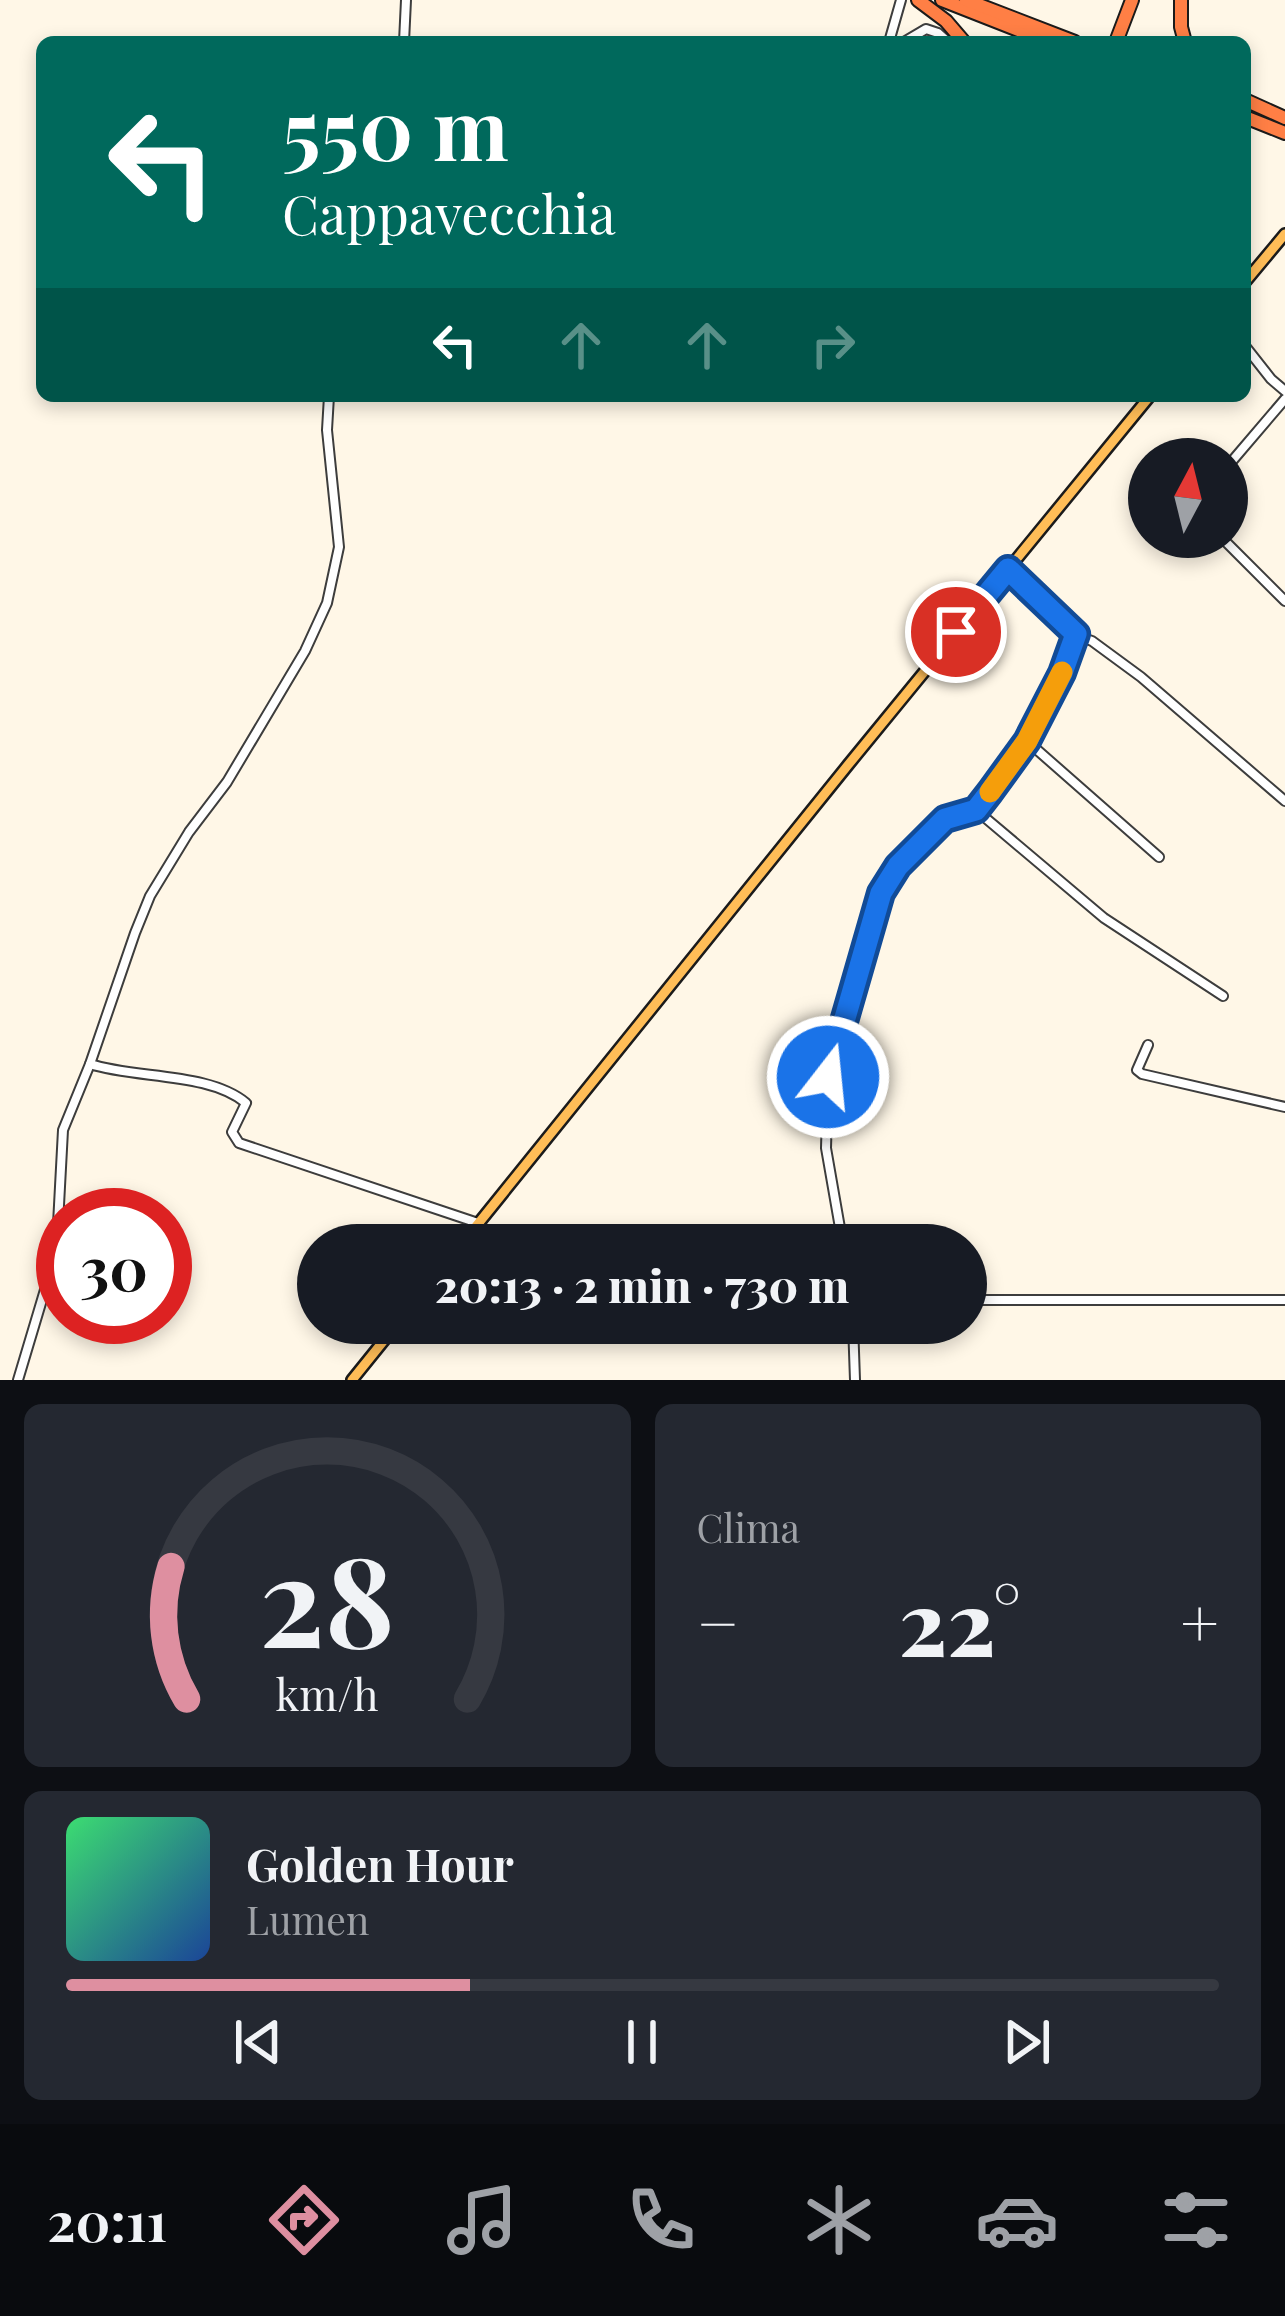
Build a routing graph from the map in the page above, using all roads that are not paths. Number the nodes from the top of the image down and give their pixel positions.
1 (406, 0) edge
2 (901, 0) edge
3 (918, 0) edge
4 (942, 0) edge
5 (966, 0) edge
6 (1132, 0) edge
7 (1180, 0) edge
8 (404, 36) edge
9 (892, 36) edge
10 (914, 36) edge
11 (941, 36) edge
12 (959, 36) edge
13 (1033, 36) edge
14 (1059, 36) edge
15 (1118, 36) edge
16 (1183, 36) edge
17 (1251, 106) edge
18 (1251, 119) edge
19 (1285, 120) edge
20 (1285, 133) edge
21 (1285, 234) edge
22 (1251, 275) edge
23 (1251, 353) edge
24 (1285, 395) edge
25 (329, 402) edge
26 (1145, 402) edge
27 (1248, 441) edge
28 (1241, 558) edge
29 (1008, 569) junction
30 (1285, 601) edge
31 (1076, 634) junction
32 (1027, 741) junction
33 (1285, 801) edge
34 (976, 810) junction
35 (1159, 857) dead end
36 (1222, 996) dead end
37 (1148, 1046) dead end
38 (90, 1064) junction
39 (1285, 1107) edge
40 (478, 1223) joint
41 (839, 1224) edge
42 (987, 1300) edge
43 (1285, 1300) edge
44 (381, 1344) edge
45 (854, 1344) edge
46 (18, 1380) edge
47 (352, 1380) edge
48 (855, 1380) edge

1 - 8 street
2 - 9 street
3 - 12 highway
4 - 13 highway
5 - 14 highway
6 - 15 highway
7 - 16 highway
10 - 11 street
17 - 19 highway
18 - 20 highway
21 - 22 main road
23 - 24 street
24 - 27 street
25 - 38 street
26 - 29 main road
28 - 30 street
29 - 31 street
29 - 40 main road
31 - 32 street
31 - 33 street
32 - 34 street
32 - 35 street
34 - 36 street
34 - 41 street
37 - 39 street
38 - 40 street
38 - 46 street
42 - 43 street
44 - 47 main road
45 - 48 street

